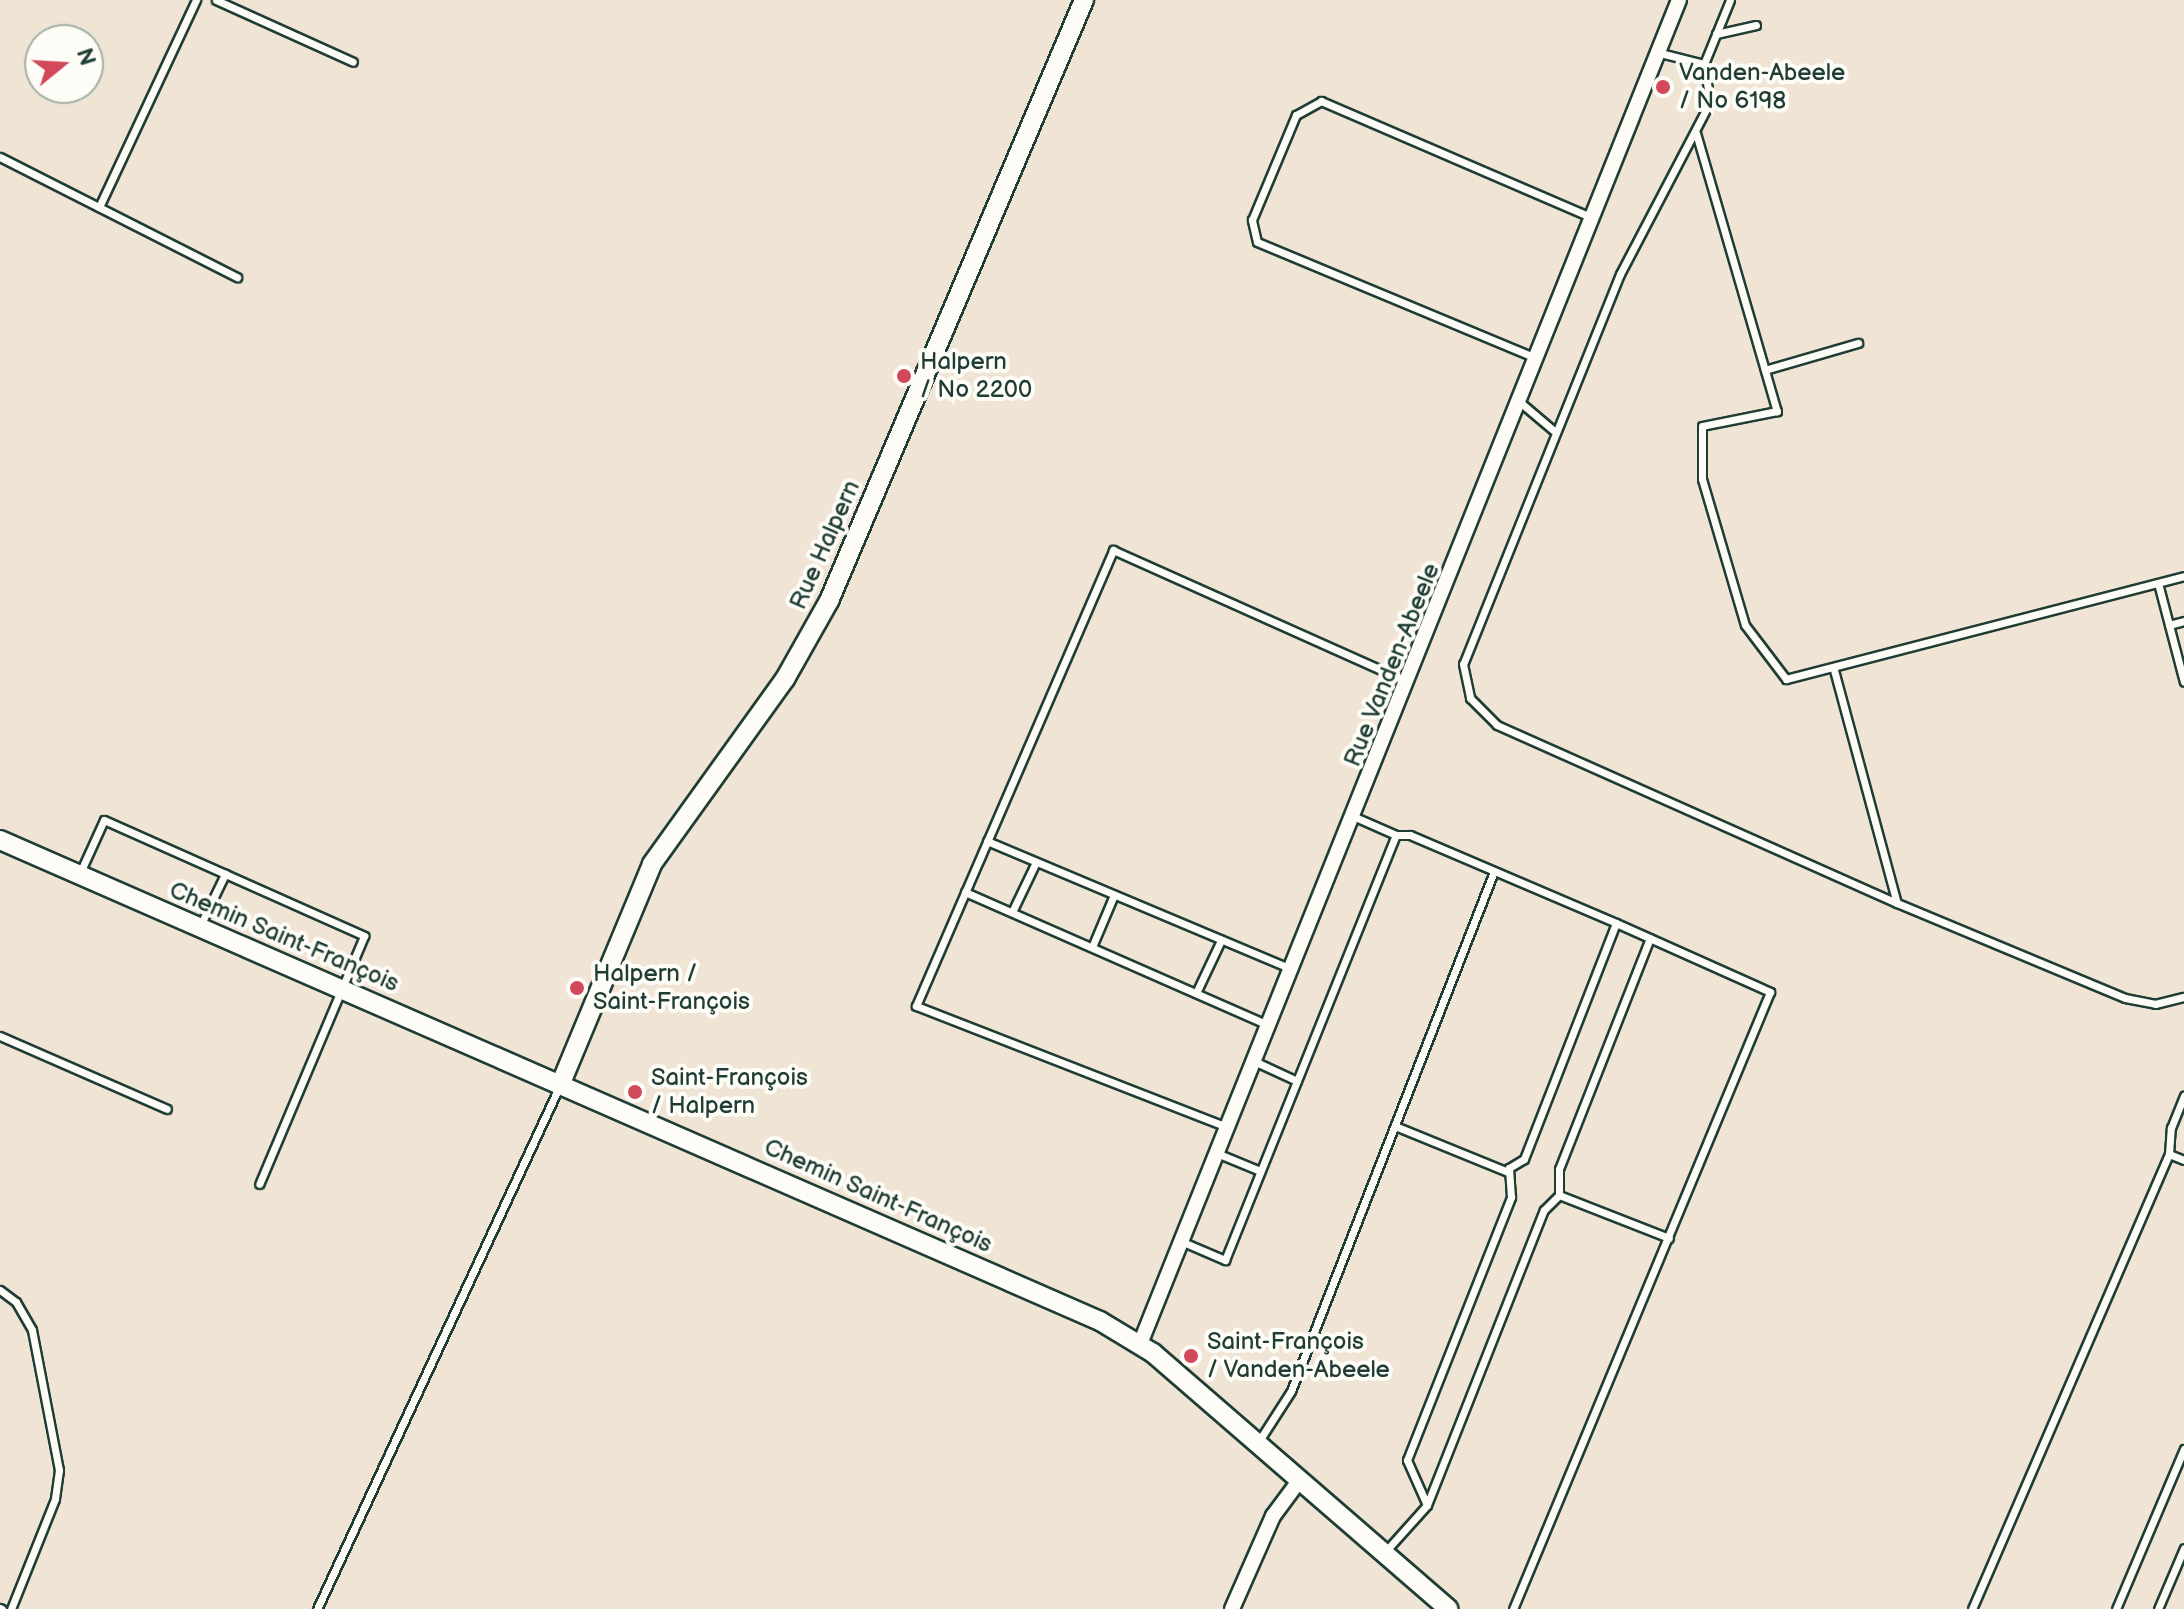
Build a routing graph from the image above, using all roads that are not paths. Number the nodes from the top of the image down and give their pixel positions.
1 (196, 0) edge
2 (216, 0) edge
3 (1084, 0) edge
4 (1679, 0) edge
5 (1730, 0) edge
6 (1756, 25) dead end
7 (1716, 34) junction
8 (1660, 53) junction
9 (353, 62) dead end
10 (1704, 64) junction
11 (1696, 133) junction
12 (0, 157) edge
13 (99, 207) junction
14 (1593, 218) junction
15 (237, 277) dead end
16 (1858, 343) dead end
17 (1538, 359) junction
18 (1765, 370) junction
19 (1521, 403) junction
20 (1553, 430) junction
21 (2184, 576) edge
22 (2158, 583) junction
23 (2184, 621) edge
24 (2169, 625) junction
25 (1834, 670) junction
26 (1409, 682) junction
27 (2184, 682) edge
28 (1355, 817) junction
29 (1396, 835) junction
30 (0, 840) edge
31 (987, 841) junction
32 (1036, 862) junction
33 (225, 874) junction
34 (1493, 874) junction
35 (79, 875) junction
36 (965, 892) junction
37 (1114, 895) junction
38 (1897, 903) junction
39 (1012, 912) junction
40 (1616, 923) junction
41 (200, 927) junction
42 (1650, 938) junction
43 (1221, 940) junction
44 (1092, 947) junction
45 (1293, 970) junction
46 (342, 988) junction
47 (1196, 993) junction
48 (2184, 997) edge
49 (1270, 1026) junction
50 (0, 1036) edge
51 (1256, 1062) junction
52 (1297, 1081) junction
53 (561, 1083) junction
54 (2184, 1096) edge
55 (167, 1109) dead end
56 (1395, 1126) junction
57 (1230, 1128) junction
58 (1219, 1154) junction
59 (2169, 1154) junction
60 (2184, 1160) edge
61 (1260, 1171) junction
62 (1508, 1172) junction
63 (259, 1184) dead end
64 (1559, 1195) junction
65 (1669, 1238) junction
66 (1183, 1242) junction
67 (0, 1290) edge
68 (1140, 1344) junction
69 (1257, 1444) junction
70 (2184, 1449) edge
71 (1299, 1481) junction
72 (1427, 1505) junction
73 (2184, 1548) edge
74 (1382, 1555) junction
75 (11, 1609) edge
76 (317, 1609) edge
77 (1232, 1609) edge
78 (1449, 1609) edge
79 (1513, 1609) edge
80 (1972, 1609) edge
81 (2116, 1609) edge
82 (2158, 1609) edge

1 - 13 lane
2 - 9 lane
3 - 53 street, Rue Halpern
4 - 8 street, Rue Vanden-Abeele
5 - 7 lane
6 - 7 lane
7 - 10 lane
8 - 10 lane
8 - 14 street, Rue Vanden-Abeele
10 - 11 lane
11 - 18 lane
11 - 20 lane
12 - 13 lane
13 - 15 lane
14 - 17 street, Rue Vanden-Abeele
14 - 17 lane
16 - 18 lane
17 - 19 street, Rue Vanden-Abeele
18 - 25 lane
19 - 20 lane
19 - 26 street, Rue Vanden-Abeele
20 - 38 lane
21 - 22 lane
22 - 24 lane
22 - 25 lane
23 - 24 lane
24 - 27 lane
25 - 38 lane
26 - 28 street, Rue Vanden-Abeele
26 - 31 lane
28 - 29 lane
28 - 45 street, Rue Vanden-Abeele
29 - 34 lane
29 - 52 lane
30 - 35 street, Chemin Saint-François
31 - 32 lane
31 - 36 lane
32 - 37 lane
32 - 39 lane
33 - 35 lane
33 - 41 lane
33 - 46 lane
34 - 40 lane
34 - 56 lane
35 - 41 street, Chemin Saint-François
36 - 39 lane
36 - 57 lane
37 - 43 lane
37 - 44 lane
38 - 48 lane
39 - 44 lane
40 - 42 lane
40 - 62 lane
41 - 46 street, Chemin Saint-François
42 - 64 lane
42 - 65 lane
43 - 45 lane
43 - 47 lane
44 - 47 lane
45 - 49 street, Rue Vanden-Abeele
46 - 53 street, Chemin Saint-François
46 - 63 lane
47 - 49 lane
49 - 51 street, Rue Vanden-Abeele
50 - 55 lane
51 - 52 lane
51 - 57 street, Rue Vanden-Abeele
52 - 61 lane
53 - 68 street, Chemin Saint-François
53 - 76 lane
54 - 59 lane
56 - 62 lane
56 - 69 lane
57 - 58 street, Rue Vanden-Abeele
58 - 61 lane
58 - 66 street, Rue Vanden-Abeele
59 - 60 lane
59 - 80 lane
61 - 66 lane
62 - 72 lane
64 - 65 lane
64 - 72 lane
65 - 79 lane
66 - 68 street, Rue Vanden-Abeele
67 - 75 lane
68 - 69 street, Chemin Saint-François
69 - 71 street, Chemin Saint-François
70 - 81 lane
71 - 74 street, Chemin Saint-François
71 - 77 street
72 - 74 lane
73 - 82 lane
74 - 78 street, Chemin Saint-François

